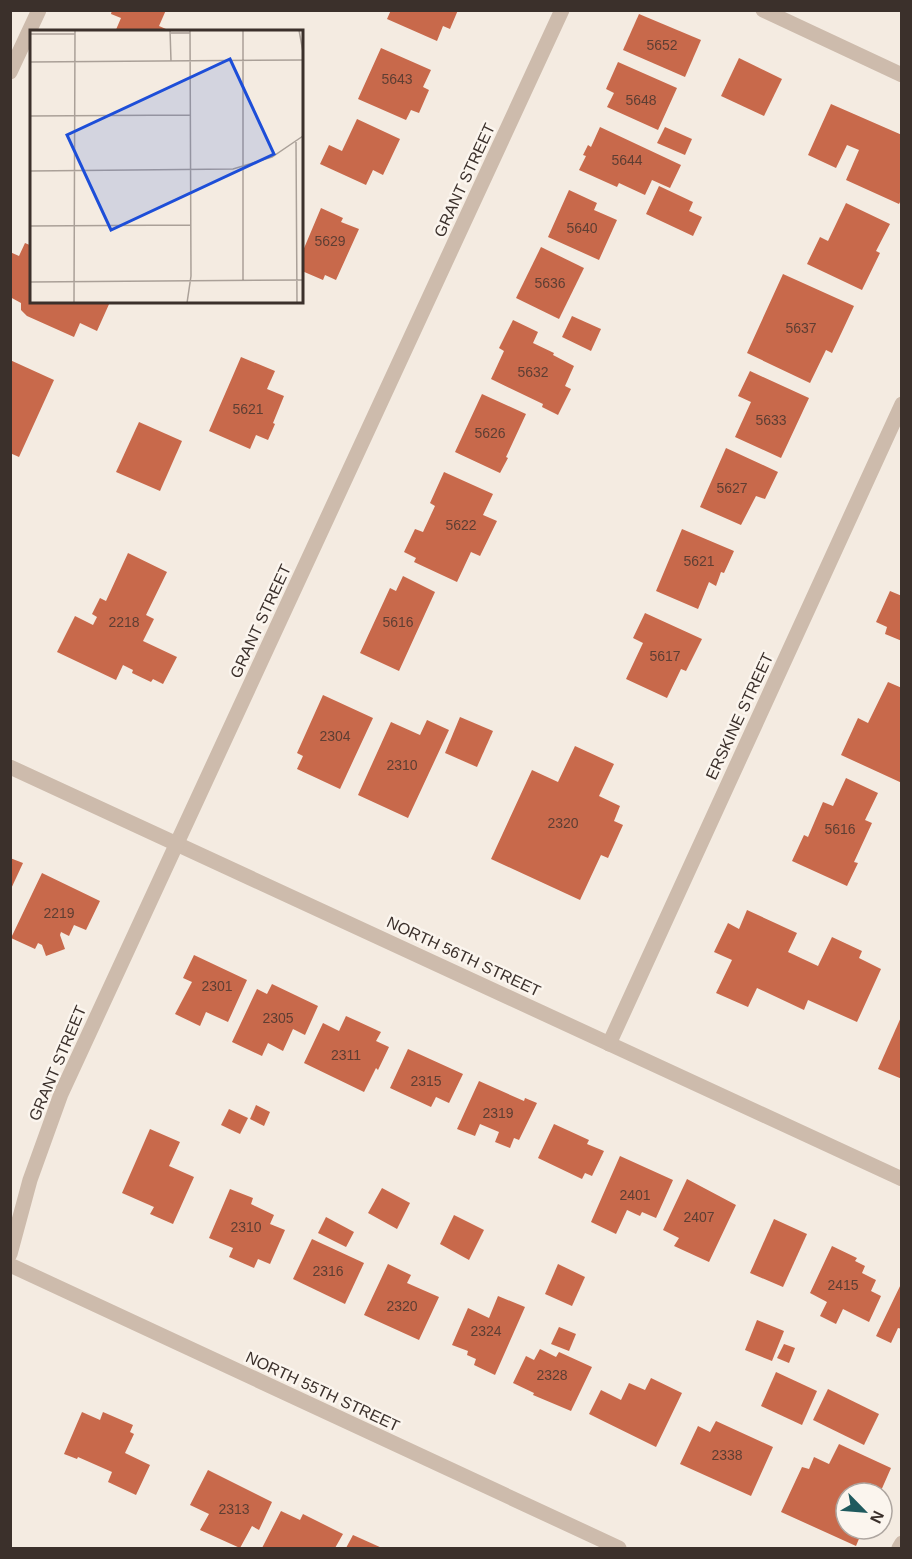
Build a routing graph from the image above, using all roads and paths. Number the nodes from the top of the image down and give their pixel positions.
1 (39, 10) edge
2 (561, 10) edge
3 (763, 10) edge
4 (10, 72) edge
5 (902, 75) edge
6 (902, 404) edge
7 (10, 767) edge
8 (177, 844) junction
9 (609, 1044) junction
10 (902, 1179) edge
11 (10, 1254) edge
12 (10, 1266) edge
13 (902, 1543) edge
14 (620, 1548) edge
15 (899, 1548) edge

1 - 4 street
2 - 8 street, GRANT STREET
3 - 5 street
6 - 9 street, ERSKINE STREET
7 - 8 street, NORTH 56TH STREET
8 - 9 street, NORTH 56TH STREET
8 - 11 street, GRANT STREET
9 - 10 street, NORTH 56TH STREET
12 - 14 street, NORTH 55TH STREET
13 - 15 street

